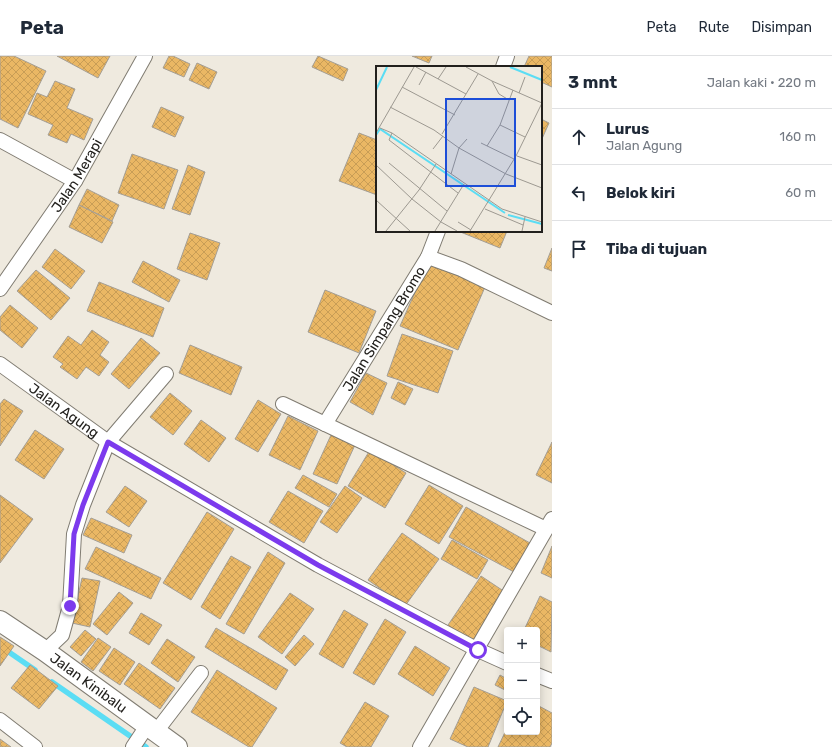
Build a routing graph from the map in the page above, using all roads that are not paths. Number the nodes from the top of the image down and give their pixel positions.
1 (145, 56) edge
2 (0, 140) edge
3 (75, 181) junction
4 (438, 232) edge
5 (428, 257) junction
6 (0, 289) edge
7 (552, 314) edge
8 (0, 364) edge
9 (166, 374) dead end
10 (283, 404) dead end
11 (325, 424) junction
12 (108, 442) junction
13 (549, 524) edge
14 (0, 620) edge
15 (478, 650) junction
16 (45, 651) junction
17 (504, 662) edge
18 (201, 673) dead end
19 (540, 676) edge
20 (552, 681) edge
21 (0, 720) edge
22 (151, 729) junction
23 (34, 747) edge
24 (133, 747) edge
25 (177, 747) edge
26 (420, 747) edge

1 - 3 street, Jalan Merapi
2 - 3 street
3 - 6 street, Jalan Merapi
4 - 5 street, Jalan Simpang Bromo
5 - 7 street
5 - 11 street, Jalan Simpang Bromo
8 - 12 street, Jalan Agung
9 - 12 street
10 - 11 street
11 - 13 street
12 - 15 street, Jalan Agung
12 - 16 street
13 - 15 street
14 - 16 street, Jalan Kinibalu
15 - 17 street, Jalan Agung
15 - 26 street
16 - 22 street, Jalan Kinibalu
18 - 22 street
19 - 20 street
21 - 23 street
22 - 24 street
22 - 25 street, Jalan Kinibalu

